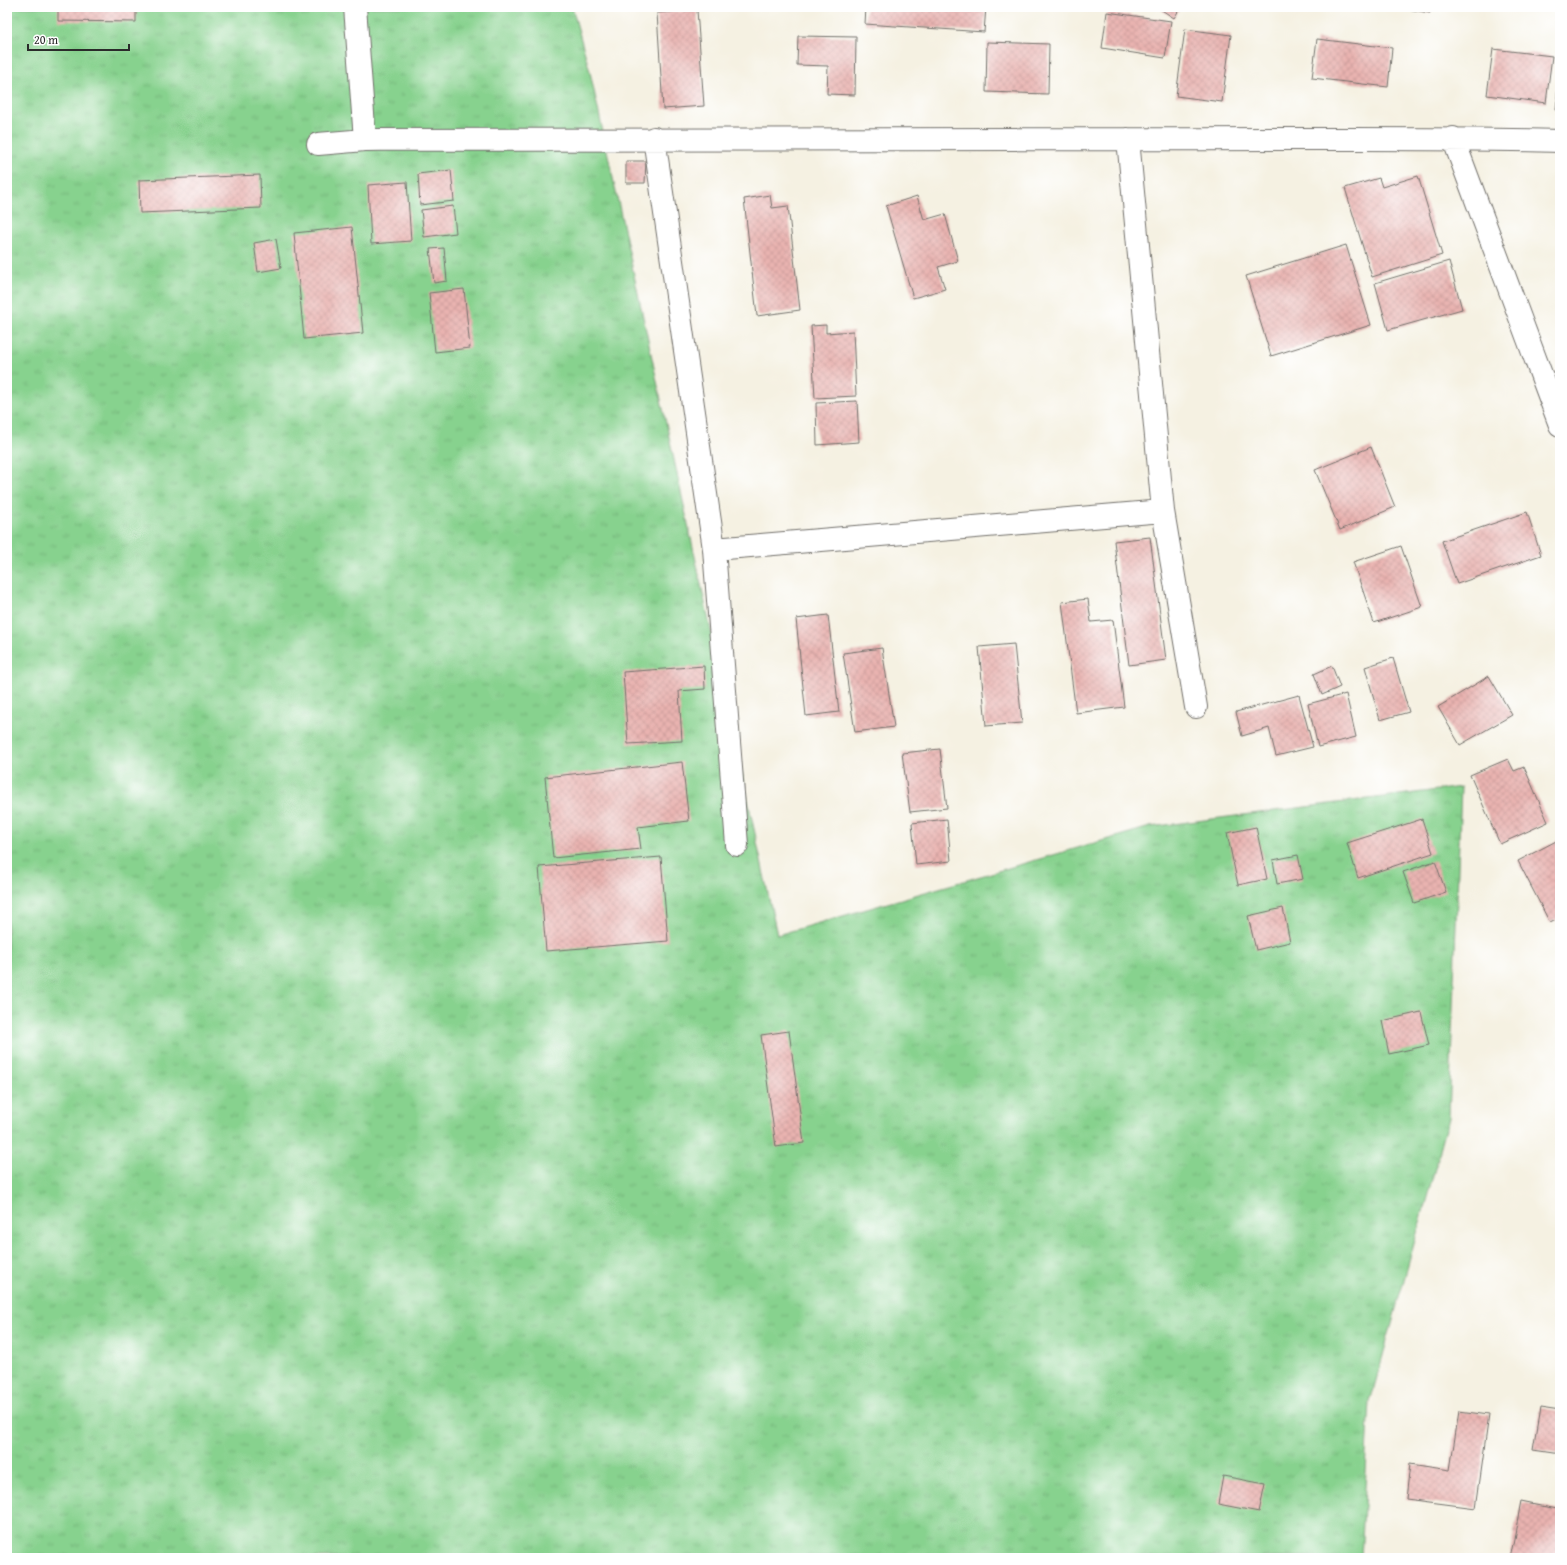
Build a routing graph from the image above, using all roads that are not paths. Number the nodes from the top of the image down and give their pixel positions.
1 (355, 7) edge
2 (654, 138) junction
3 (1453, 138) junction
4 (1128, 139) junction
5 (365, 140) junction
6 (1560, 141) edge
7 (318, 144) dead end
8 (1560, 425) edge
9 (1163, 511) junction
10 (714, 549) junction
11 (1196, 707) dead end
12 (736, 845) dead end

1 - 5 street
2 - 4 street
2 - 5 street
2 - 10 street
3 - 4 street
3 - 6 street
3 - 8 street
4 - 9 street
5 - 7 street
9 - 10 street
9 - 11 street
10 - 12 street

